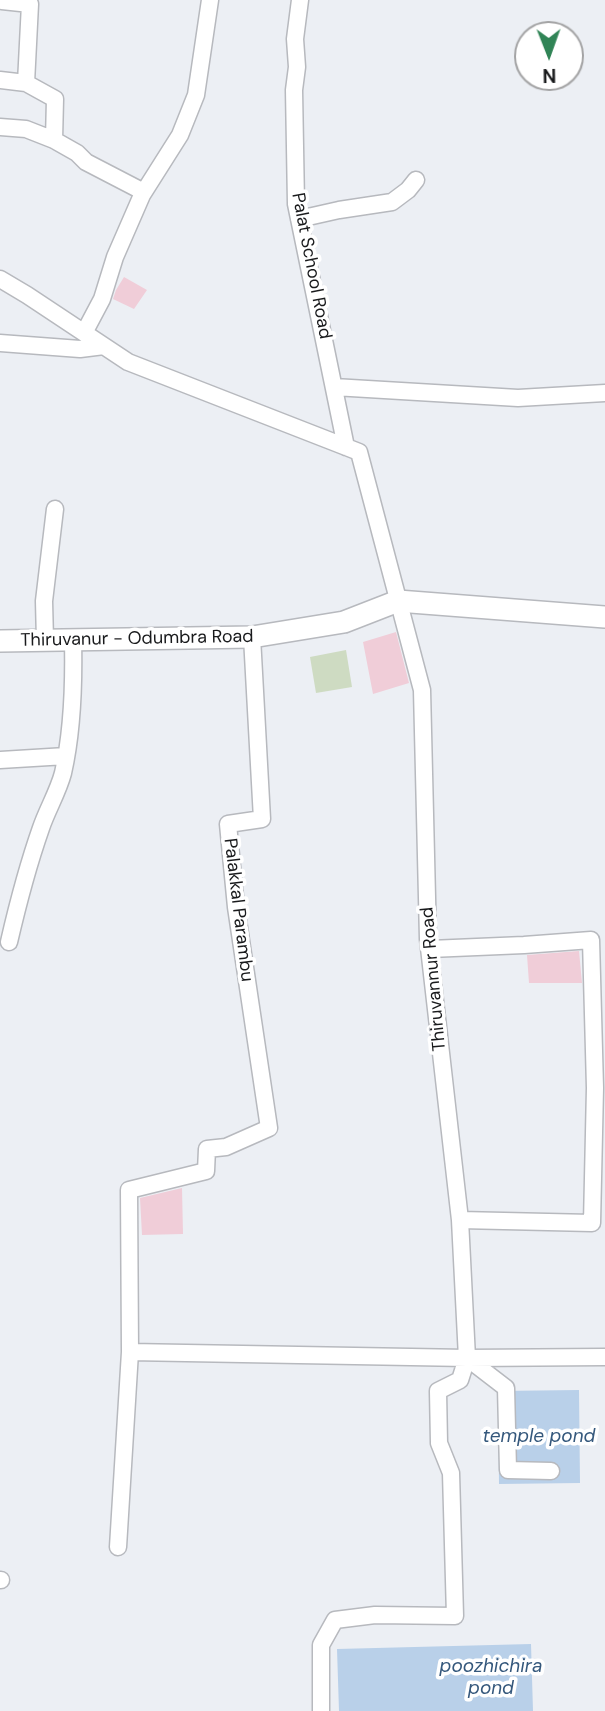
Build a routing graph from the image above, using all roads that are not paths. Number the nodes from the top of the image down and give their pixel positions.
1 (2, 0) edge
2 (210, 0) edge
3 (300, 0) edge
4 (0, 80) edge
5 (26, 83) junction
6 (0, 127) edge
7 (54, 139) junction
8 (416, 180) dead end
9 (142, 195) junction
10 (299, 219) junction
11 (0, 279) edge
12 (84, 333) junction
13 (0, 343) edge
14 (104, 346) junction
15 (334, 387) junction
16 (605, 393) edge
17 (346, 447) junction
18 (55, 509) dead end
19 (398, 601) junction
20 (605, 617) edge
21 (252, 637) junction
22 (73, 640) junction
23 (0, 641) edge
24 (44, 641) junction
25 (66, 756) junction
26 (0, 760) edge
27 (598, 939) edge
28 (9, 942) dead end
29 (429, 949) junction
30 (599, 1055) edge
31 (460, 1220) junction
32 (130, 1352) junction
33 (605, 1357) edge
34 (467, 1358) junction
35 (551, 1471) dead end
36 (117, 1547) dead end
37 (321, 1711) edge

1 - 5 street
2 - 9 street
3 - 10 street, Palat School Road
4 - 5 street
5 - 7 street
6 - 7 street
7 - 9 street
8 - 10 street
9 - 12 street
10 - 15 street, Palat School Road
11 - 12 street
12 - 14 street
13 - 14 street
14 - 17 street
15 - 16 street
15 - 17 street, Palat School Road
17 - 19 street, Thiruvannur Road
18 - 24 street
19 - 20 main road, Thiruvanur - Odumbra Road
19 - 21 main road, Thiruvanur - Odumbra Road
19 - 29 street, Thiruvannur Road
21 - 22 main road, Thiruvanur - Odumbra Road
21 - 32 street, Palakkal Parambu
22 - 24 main road, Thiruvanur - Odumbra Road
22 - 25 street
23 - 24 main road, Thiruvanur - Odumbra Road
25 - 26 street
25 - 28 street
27 - 29 street
27 - 30 street
29 - 31 street, Thiruvannur Road
30 - 31 street
31 - 34 street, Thiruvannur Road
32 - 34 street
32 - 36 street
33 - 34 street
34 - 35 street
34 - 37 street

